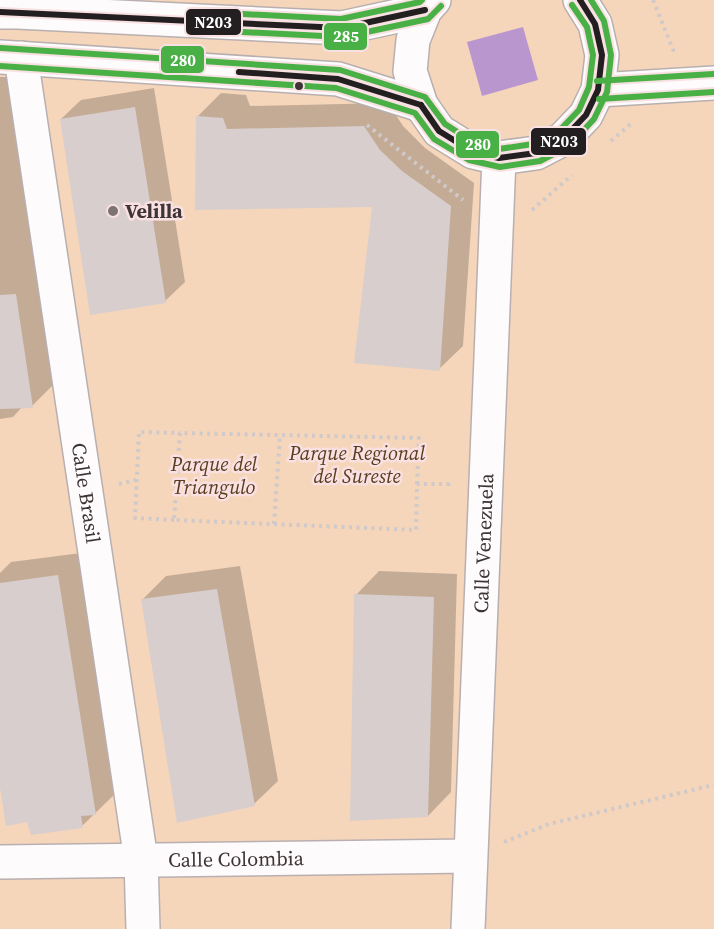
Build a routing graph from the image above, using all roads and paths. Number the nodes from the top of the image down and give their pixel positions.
1 (580, 0) edge
2 (430, 5) edge
3 (11, 8) edge
4 (10, 57) edge
5 (714, 83) edge
6 (598, 90) junction
7 (420, 105) junction
8 (642, 122) dead end
9 (364, 123) dead end
10 (606, 146) dead end
11 (499, 158) junction
12 (579, 169) dead end
13 (467, 204) dead end
14 (525, 216) dead end
15 (180, 433) junction
16 (280, 435) junction
17 (450, 472) dead end
18 (136, 480) junction
19 (417, 484) junction
20 (114, 485) dead end
21 (174, 520) junction
22 (274, 524) junction
23 (714, 786) edge
24 (505, 830) dead end
25 (505, 842) junction
26 (470, 856) junction
27 (141, 860) junction
28 (0, 862) edge
29 (142, 929) edge
30 (468, 929) edge

1 - 6 street
2 - 3 street
2 - 7 street
4 - 7 street
4 - 27 street, Calle Brasil
5 - 6 street
6 - 11 street
7 - 11 street
8 - 10 path
9 - 13 path
11 - 26 street, Calle Venezuela
12 - 14 path
15 - 16 path
15 - 18 path
15 - 21 path
16 - 19 path
16 - 22 path
17 - 19 path
18 - 20 path
18 - 21 path
19 - 22 path
21 - 22 path
23 - 25 path
24 - 25 path
25 - 26 path
26 - 27 street, Calle Colombia
26 - 30 street, Calle Venezuela
27 - 28 street, Calle Colombia
27 - 29 street, Calle Brasil

